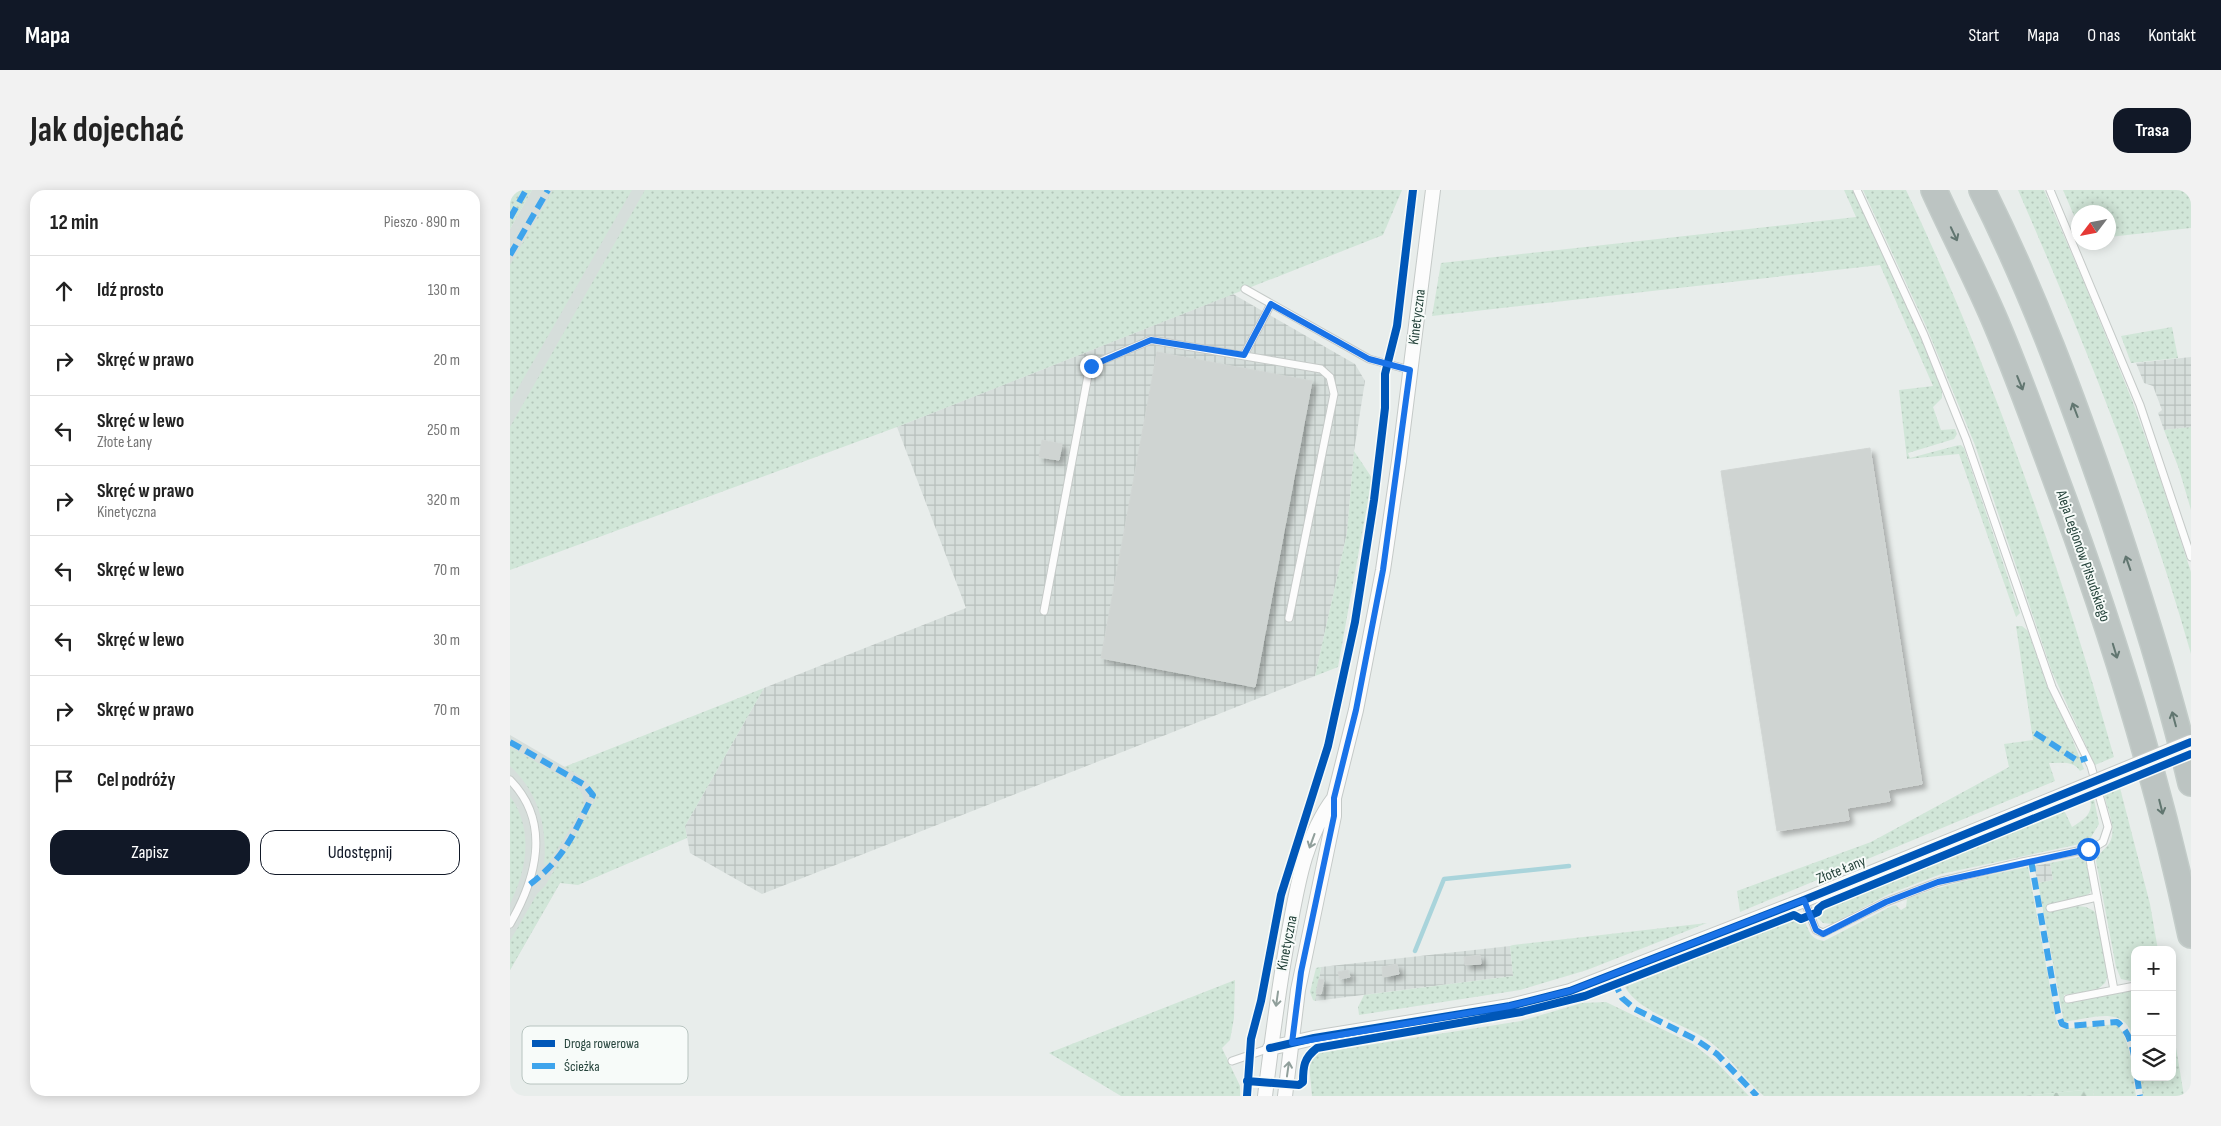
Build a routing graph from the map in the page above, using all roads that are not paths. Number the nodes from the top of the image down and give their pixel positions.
1 (1433, 190) edge
2 (1857, 190) edge
3 (1934, 190) edge
4 (1982, 190) edge
5 (1993, 190) edge
6 (2050, 190) edge
7 (2008, 243) junction
8 (1245, 289) dead end
9 (1271, 304) junction
10 (1244, 355) junction
11 (1410, 370) junction
12 (2191, 557) edge
13 (1044, 610) dead end
14 (1289, 618) dead end
15 (2191, 742) edge
16 (510, 780) edge
17 (2191, 783) edge
18 (1334, 798) junction
19 (2088, 849) junction
20 (2097, 898) junction
21 (1804, 900) junction
22 (2050, 908) dead end
23 (510, 924) edge
24 (2191, 935) edge
25 (2131, 987) edge
26 (2114, 990) junction
27 (2068, 999) dead end
28 (1292, 1043) junction
29 (1270, 1048) junction
30 (1232, 1061) dead end
31 (1265, 1096) edge
32 (1285, 1096) edge

1 - 11 street, Kinetyczna
2 - 19 lane
3 -> 24 highway, Aleja Legionów Piłsudskiego
4 - 7 highway
5 - 7 highway
6 - 12 lane
17 -> 7 highway
8 - 9 lane
9 - 10 lane
9 - 11 lane
10 - 13 lane
10 - 14 lane
11 - 18 street, Kinetyczna
15 - 21 street, Złote Łany, bridge
16 - 23 lane
18 - 28 street, Kinetyczna
18 -> 29 street, Kinetyczna
19 - 20 lane
19 - 21 lane
20 - 22 lane
20 - 26 lane
21 - 28 street, Złote Łany
25 - 26 lane
26 - 27 lane
28 - 29 street, Złote Łany
32 -> 28 street, Kinetyczna
29 - 30 lane
29 - 31 street, Kinetyczna

